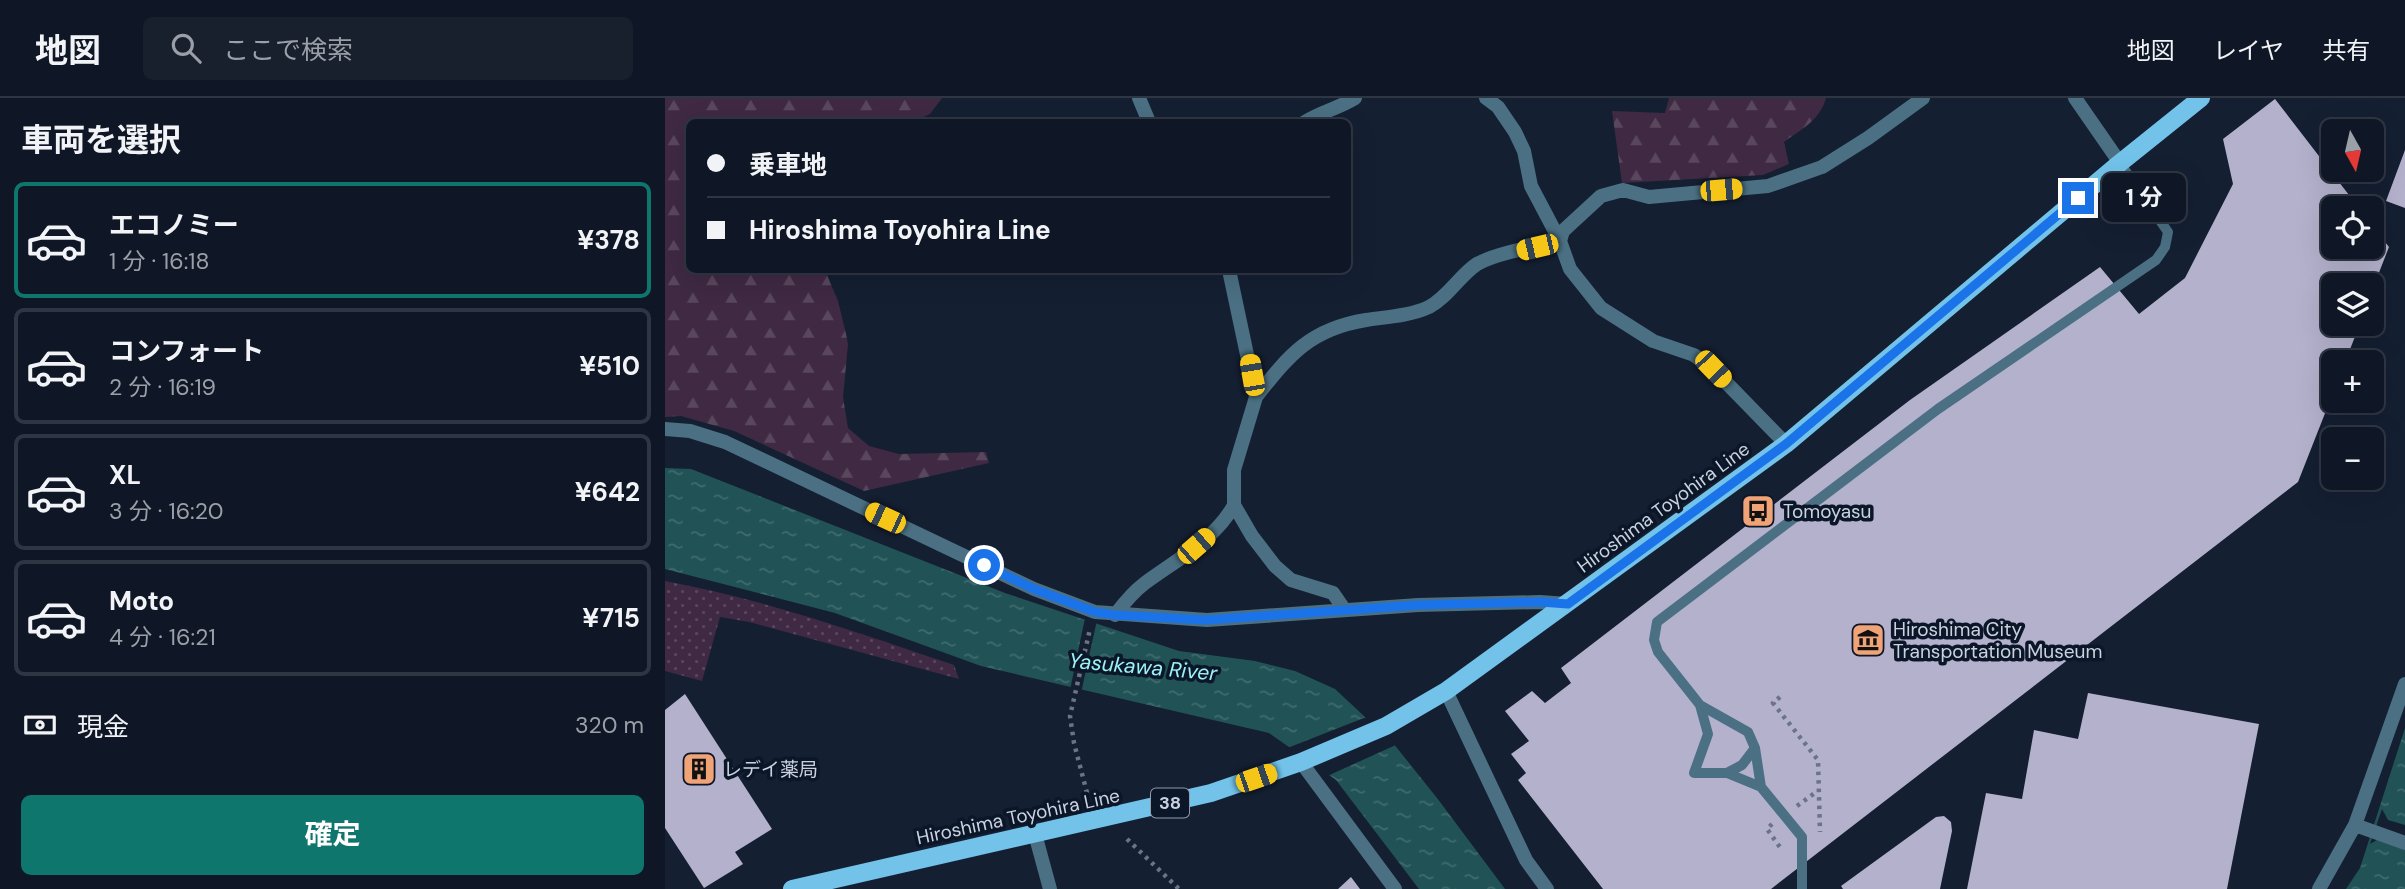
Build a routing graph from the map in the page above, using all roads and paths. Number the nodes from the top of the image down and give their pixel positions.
1 (1139, 98) edge
2 (1355, 98) edge
3 (1486, 98) edge
4 (1923, 98) edge
5 (2075, 98) edge
6 (2201, 98) edge
7 (1148, 119) edge
8 (1310, 119) edge
9 (2120, 163) junction
10 (1560, 241) junction
11 (1230, 273) edge
12 (1256, 397) junction
13 (665, 429) edge
14 (1786, 444) junction
15 (1234, 505) junction
16 (1568, 604) junction
17 (1344, 609) junction
18 (1115, 615) junction
19 (1093, 618) dead end
20 (2405, 684) edge
21 (1446, 691) junction
22 (1780, 697) dead end
23 (1700, 705) junction
24 (1732, 721) junction
25 (1708, 734) junction
26 (1755, 748) junction
27 (1301, 762) junction
28 (1727, 772) junction
29 (1761, 787) junction
30 (1819, 790) junction
31 (1087, 793) dead end
32 (1796, 807) dead end
33 (1772, 824) dead end
34 (2355, 825) junction
35 (1035, 834) junction
36 (1126, 839) dead end
37 (1820, 839) dead end
38 (2405, 843) edge
39 (1782, 858) dead end
40 (792, 889) edge
41 (1050, 889) edge
42 (1179, 889) edge
43 (1395, 889) edge
44 (1547, 889) edge
45 (1803, 889) edge
46 (2319, 889) edge

1 - 7 street
2 - 8 street
3 - 10 street
4 - 10 street
5 - 9 street
6 - 9 main road, Hiroshima Toyohira Line / 38
9 - 14 main road, Hiroshima Toyohira Line / 38
9 - 23 lane
10 - 12 street
10 - 14 street
11 - 12 street
12 - 15 street
13 - 18 street
14 - 16 main road, Hiroshima Toyohira Line / 38
15 - 17 street
15 - 18 street
16 - 17 street
16 - 21 main road, Hiroshima Toyohira Line / 38
17 - 18 street
19 - 31 path
20 - 34 street
21 - 27 main road, Hiroshima Toyohira Line / 38
21 - 44 street
22 - 30 path
23 - 24 lane
23 - 25 lane
24 - 25 lane
24 - 26 lane
25 - 28 lane
26 - 28 lane
26 - 29 lane
27 - 35 main road, Hiroshima Toyohira Line / 38
27 - 43 street
28 - 29 lane
29 - 45 lane
30 - 32 path
30 - 37 path
33 - 39 path
34 - 38 street
34 - 46 street
35 - 40 main road, Hiroshima Toyohira Line / 38
35 - 41 street
36 - 42 path

